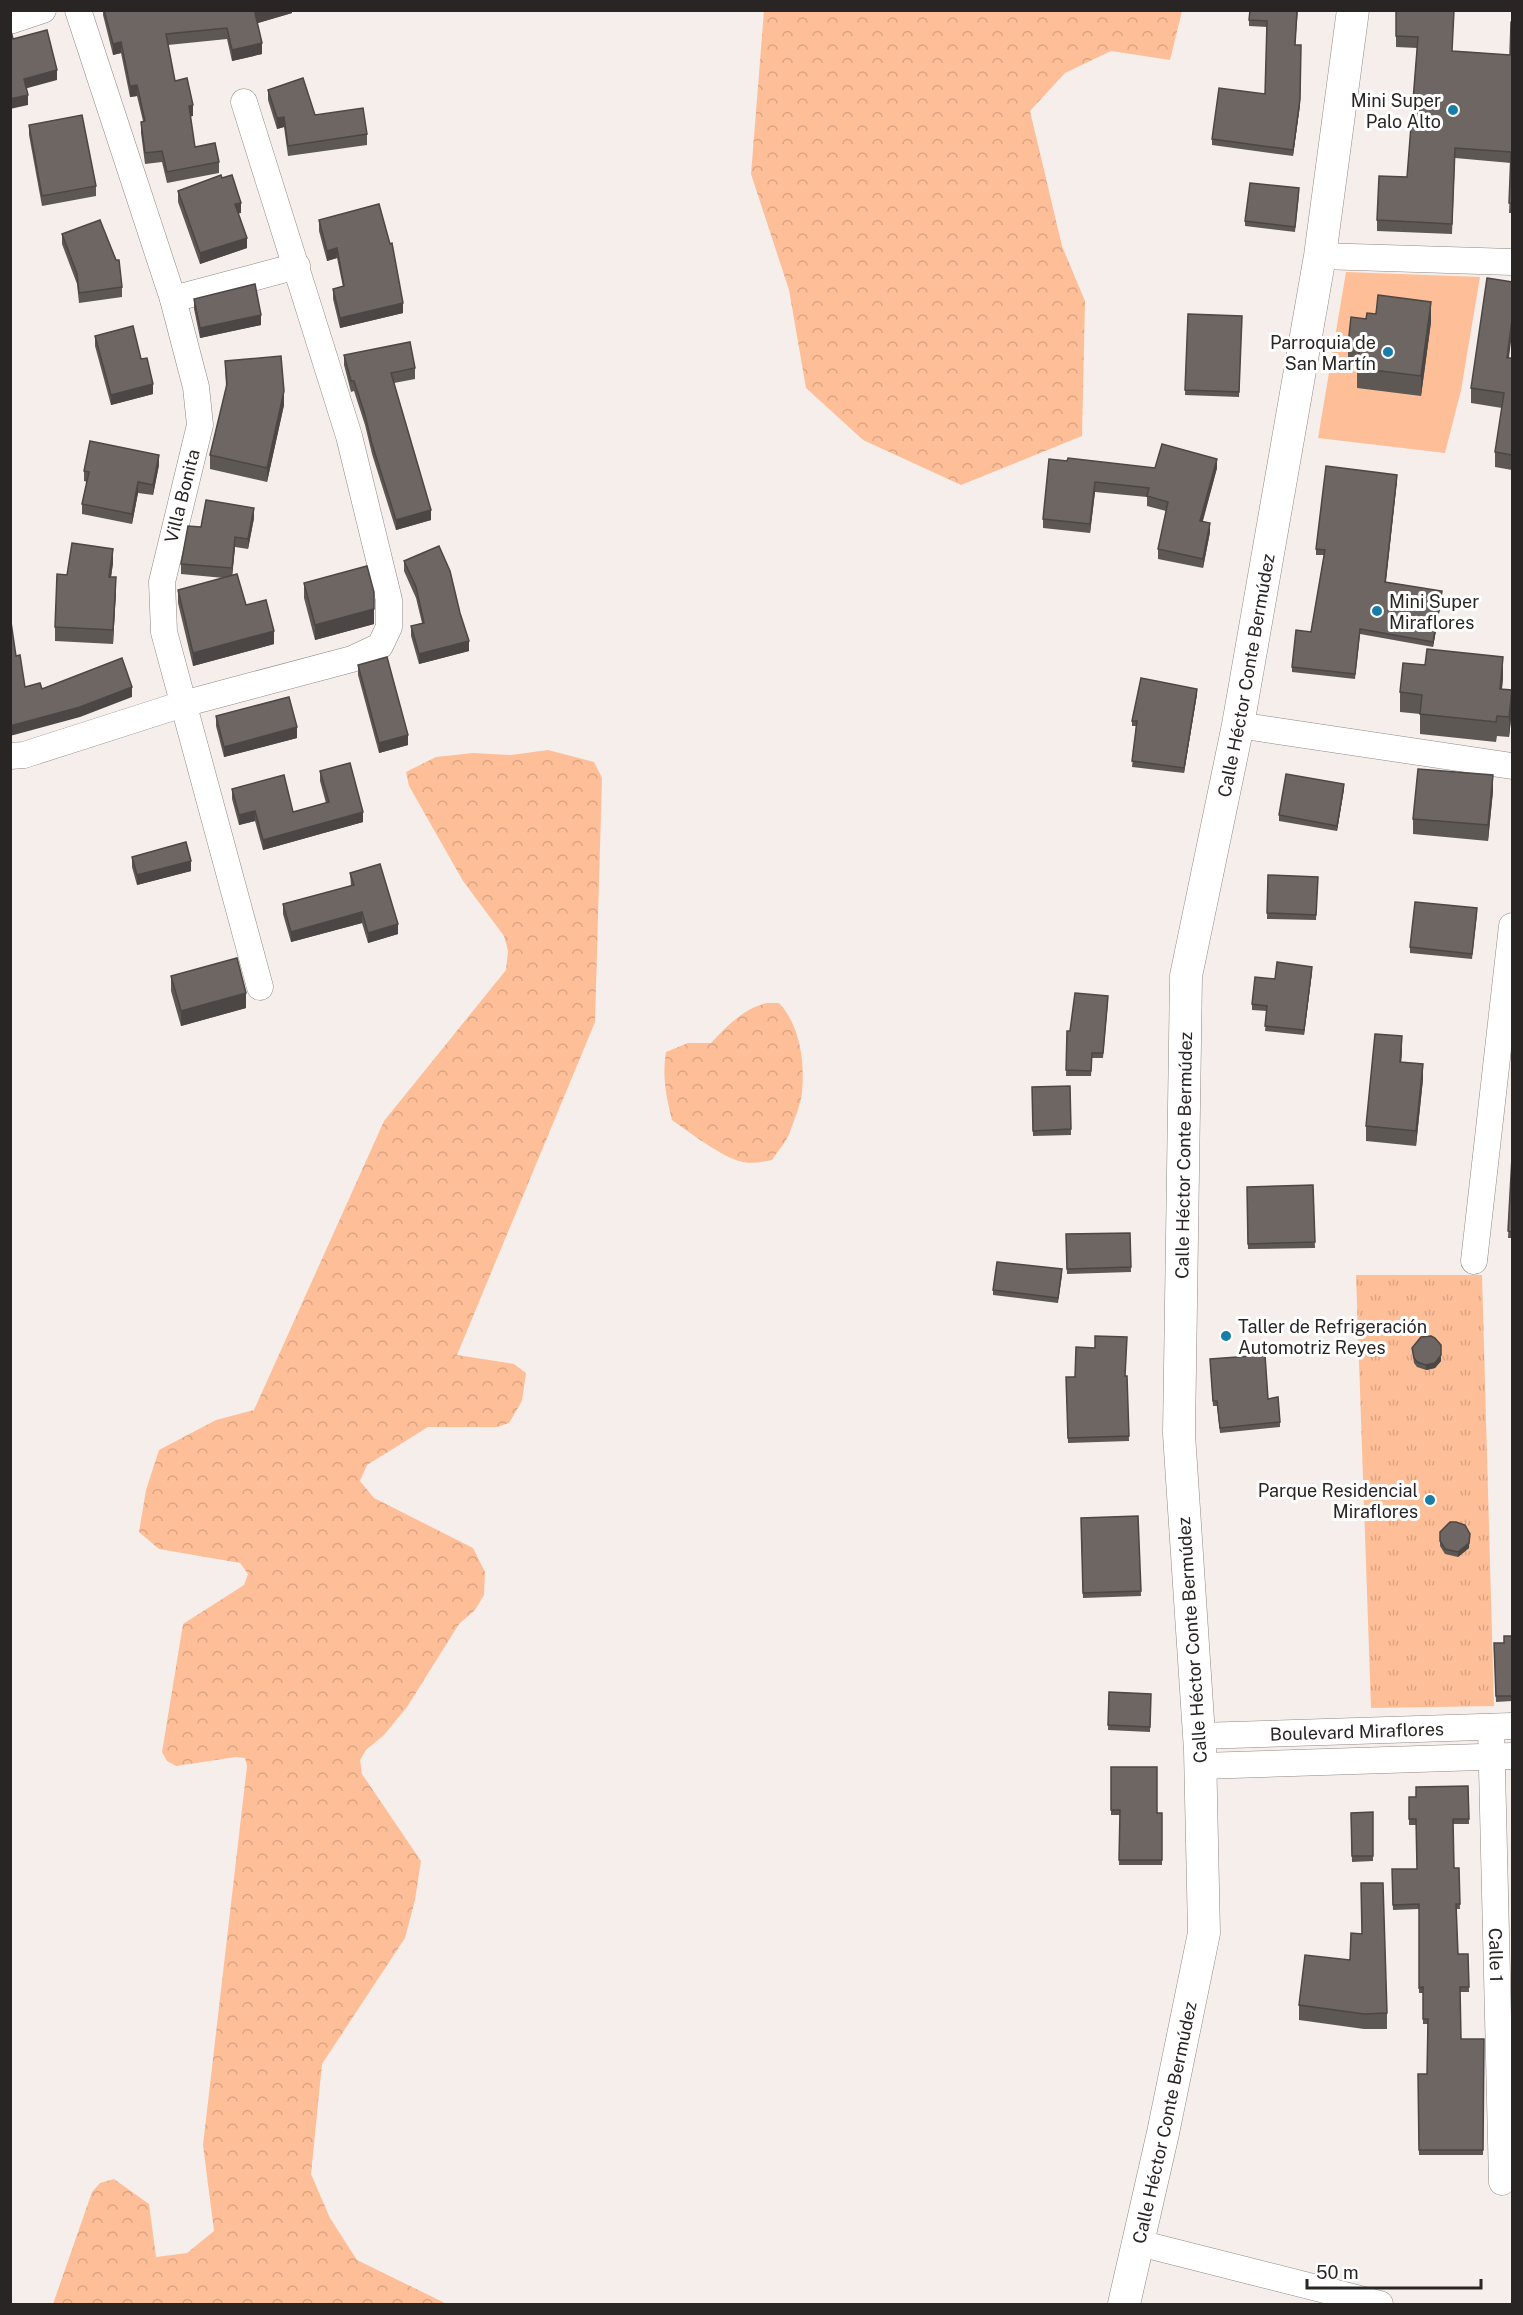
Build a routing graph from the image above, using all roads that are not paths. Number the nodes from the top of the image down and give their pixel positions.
1 (43, 10) edge
2 (78, 10) edge
3 (1353, 10) edge
4 (10, 21) edge
5 (244, 102) dead end
6 (1320, 256) junction
7 (1512, 262) edge
8 (297, 266) junction
9 (173, 299) junction
10 (183, 704) junction
11 (1238, 725) junction
12 (10, 756) edge
13 (1512, 766) edge
14 (1512, 926) edge
15 (260, 987) dead end
16 (1473, 1261) dead end
17 (1502, 1726) edge
18 (1200, 1751) junction
19 (1502, 1756) edge
20 (1504, 1971) edge
21 (1502, 2182) dead end
22 (1139, 2243) junction
23 (1124, 2304) edge
24 (1380, 2304) edge

1 - 4 street
2 - 9 street, Villa Bonita
3 - 6 street, Calle Héctor Conte Bermúdez
5 - 8 street
6 - 7 street
6 - 11 street, Calle Héctor Conte Bermúdez
8 - 9 street
8 - 10 street
9 - 10 street, Villa Bonita
10 - 12 street
10 - 15 street, Villa Bonita
11 - 13 street
11 - 18 street, Calle Héctor Conte Bermúdez
14 - 16 street
17 - 18 street, Boulevard Miraflores
17 - 19 street, Calle 1
18 - 19 street
18 - 22 street, Calle Héctor Conte Bermúdez
19 - 20 street, Calle 1
20 - 21 street, Calle 1
22 - 23 street, Calle Héctor Conte Bermúdez
22 - 24 street

